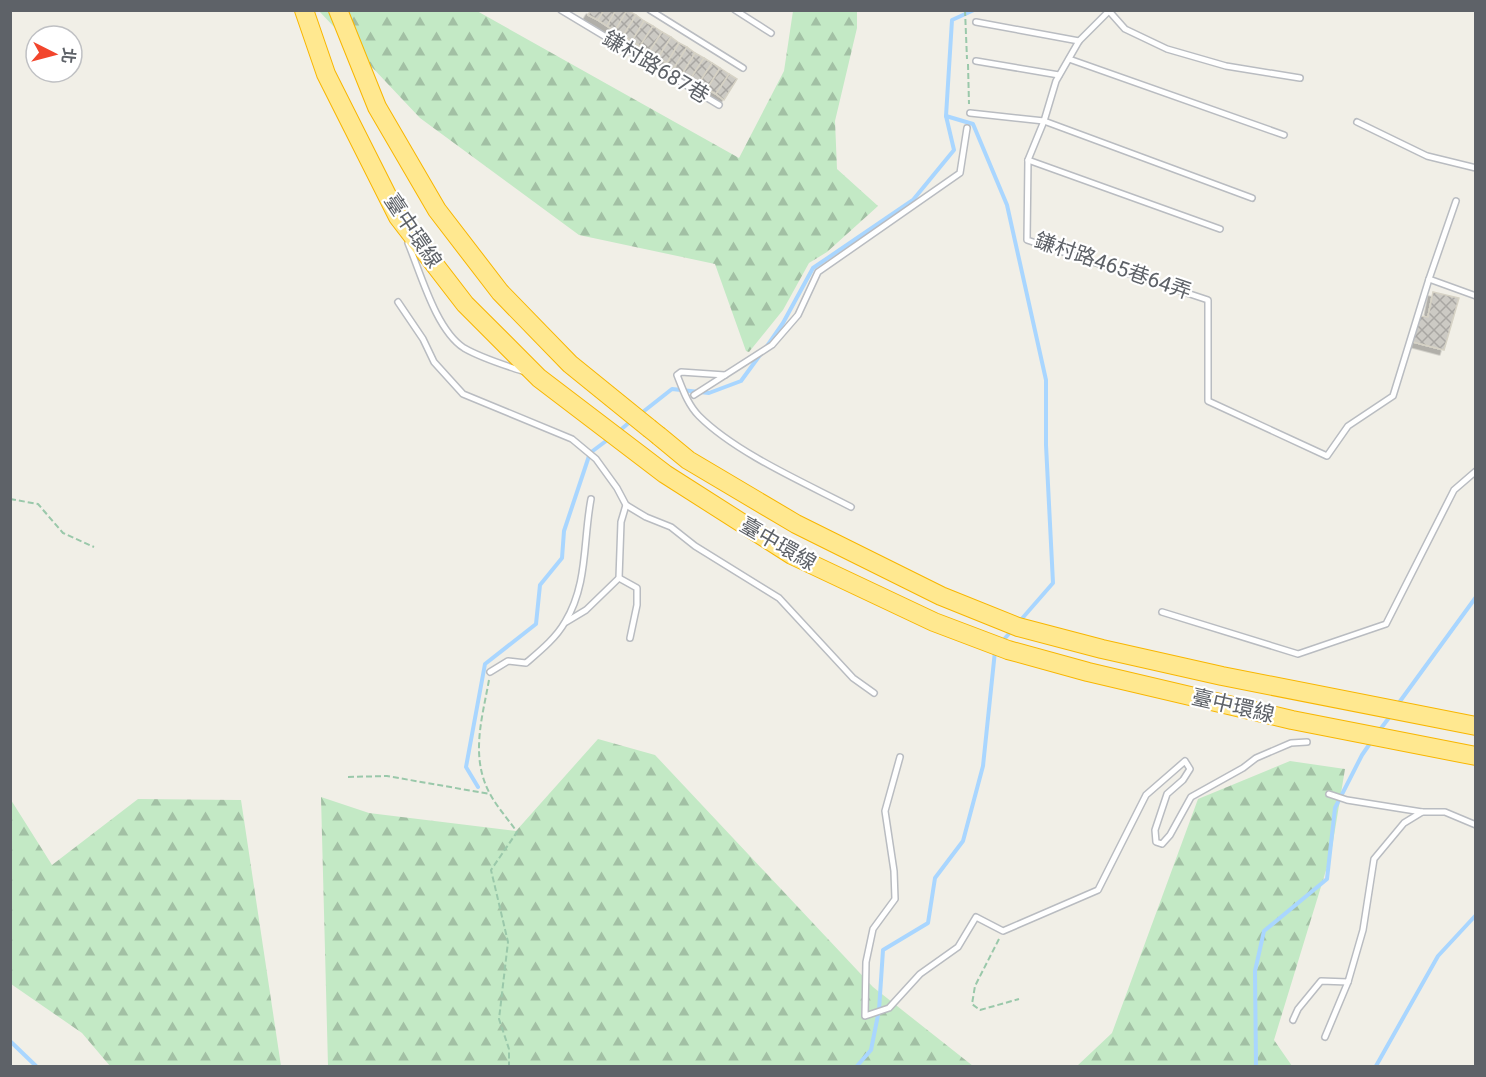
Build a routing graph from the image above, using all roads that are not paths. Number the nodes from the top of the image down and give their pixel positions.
1 (304, 10) edge
2 (338, 10) edge
3 (561, 10) edge
4 (650, 10) edge
5 (735, 10) edge
6 (1110, 11) edge
7 (976, 22) dead end
8 (771, 33) dead end
9 (1079, 41) junction
10 (1068, 59) junction
11 (976, 61) dead end
12 (743, 68) dead end
13 (1059, 75) junction
14 (1300, 78) dead end
15 (719, 105) dead end
16 (970, 113) road end
17 (1044, 121) junction
18 (1357, 122) dead end
19 (967, 128) dead end
20 (1284, 135) dead end
21 (1028, 160) junction
22 (1476, 168) edge
23 (1252, 198) dead end
24 (1456, 201) dead end
25 (398, 217) junction
26 (1220, 229) dead end
27 (1429, 279) junction
28 (1476, 296) edge
29 (398, 302) dead end
30 (724, 375) junction
31 (539, 378) junction
32 (694, 395) dead end
33 (1476, 471) edge
34 (591, 500) dead end
35 (626, 505) junction
36 (851, 507) dead end
37 (619, 578) junction
38 (1162, 612) dead end
39 (565, 623) junction
40 (630, 638) dead end
41 (490, 672) road end
42 (874, 693) dead end
43 (1476, 726) edge
44 (1307, 741) dead end
45 (1476, 756) edge
46 (900, 757) dead end
47 (1329, 794) dead end
48 (1422, 812) junction
49 (1476, 825) edge
50 (1348, 982) junction
51 (1293, 1020) dead end
52 (1325, 1037) dead end

1 - 25 highway, 臺中環線
2 - 43 highway, 臺中環線
3 - 15 lane, 鎌村路687巷
4 - 12 lane
5 - 8 lane
6 - 9 lane, 鎌村路465巷64弄
6 - 14 lane
7 - 9 lane
9 - 10 lane, 鎌村路465巷64弄
10 - 13 lane, 鎌村路465巷64弄
10 - 20 lane
11 - 13 lane
13 - 17 lane, 鎌村路465巷64弄
16 - 17 lane
17 - 21 lane, 鎌村路465巷64弄
17 - 23 lane
18 - 22 lane
19 - 30 lane
21 - 26 lane
21 - 27 lane, 鎌村路465巷64弄
24 - 27 lane, 鎌村路465巷64弄
25 - 31 highway, 臺中環線
25 - 31 lane
27 - 28 lane
29 - 35 lane
30 - 32 lane
30 - 36 lane
31 - 45 highway, 臺中環線
33 - 38 lane
34 - 39 lane
35 - 37 lane
35 - 42 lane
37 - 39 lane
37 - 40 lane
39 - 41 lane
44 - 46 lane
47 - 48 lane
48 - 49 lane
48 - 50 lane
50 - 51 lane
50 - 52 lane

